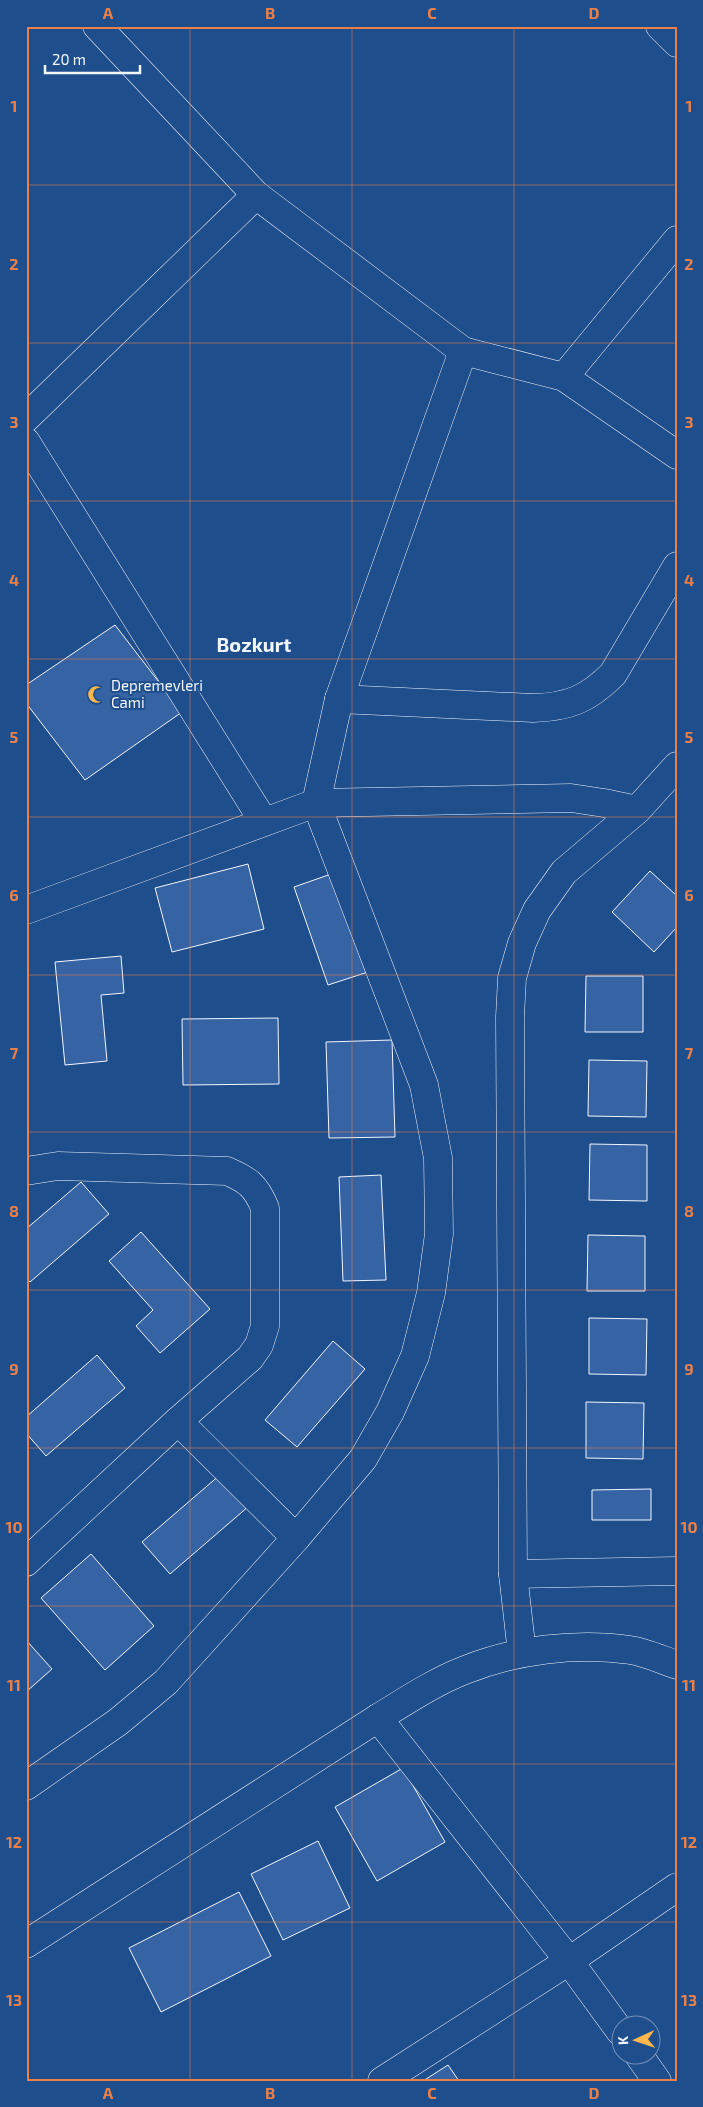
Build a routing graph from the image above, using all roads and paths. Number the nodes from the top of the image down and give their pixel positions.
1 (97, 26) edge
2 (660, 26) edge
3 (677, 43) edge
4 (256, 194) junction
5 (677, 240) edge
6 (463, 351) junction
7 (564, 377) junction
8 (26, 418) edge
9 (26, 442) edge
10 (677, 455) edge
11 (677, 566) edge
12 (340, 699) junction
13 (677, 766) edge
14 (316, 803) junction
15 (637, 810) junction
16 (264, 822) junction
17 (26, 910) edge
18 (26, 1171) edge
19 (178, 1421) junction
20 (296, 1538) junction
21 (26, 1562) edge
22 (677, 1571) edge
23 (513, 1574) junction
24 (522, 1653) junction
25 (677, 1665) edge
26 (378, 1718) junction
27 (26, 1786) edge
28 (677, 1887) edge
29 (26, 1944) edge
30 (569, 1961) junction
31 (610, 2017) edge
32 (646, 2064) edge
33 (677, 2072) edge
34 (382, 2081) edge
35 (659, 2081) edge

1 - 4 street
2 - 3 street
4 - 6 street
4 - 8 street
5 - 7 street
6 - 7 street
6 - 12 street
7 - 10 street
9 - 16 street
11 - 12 street
12 - 14 street
13 - 15 street
14 - 15 street
14 - 16 street
14 - 20 street
15 - 23 street
16 - 17 street
18 - 19 street
19 - 20 street
19 - 21 street
20 - 27 street
22 - 23 street
23 - 24 street
24 - 25 street
24 - 26 street
26 - 29 street
26 - 30 street
28 - 30 street
30 - 31 street
30 - 34 street
32 - 35 street
33 - 35 street

